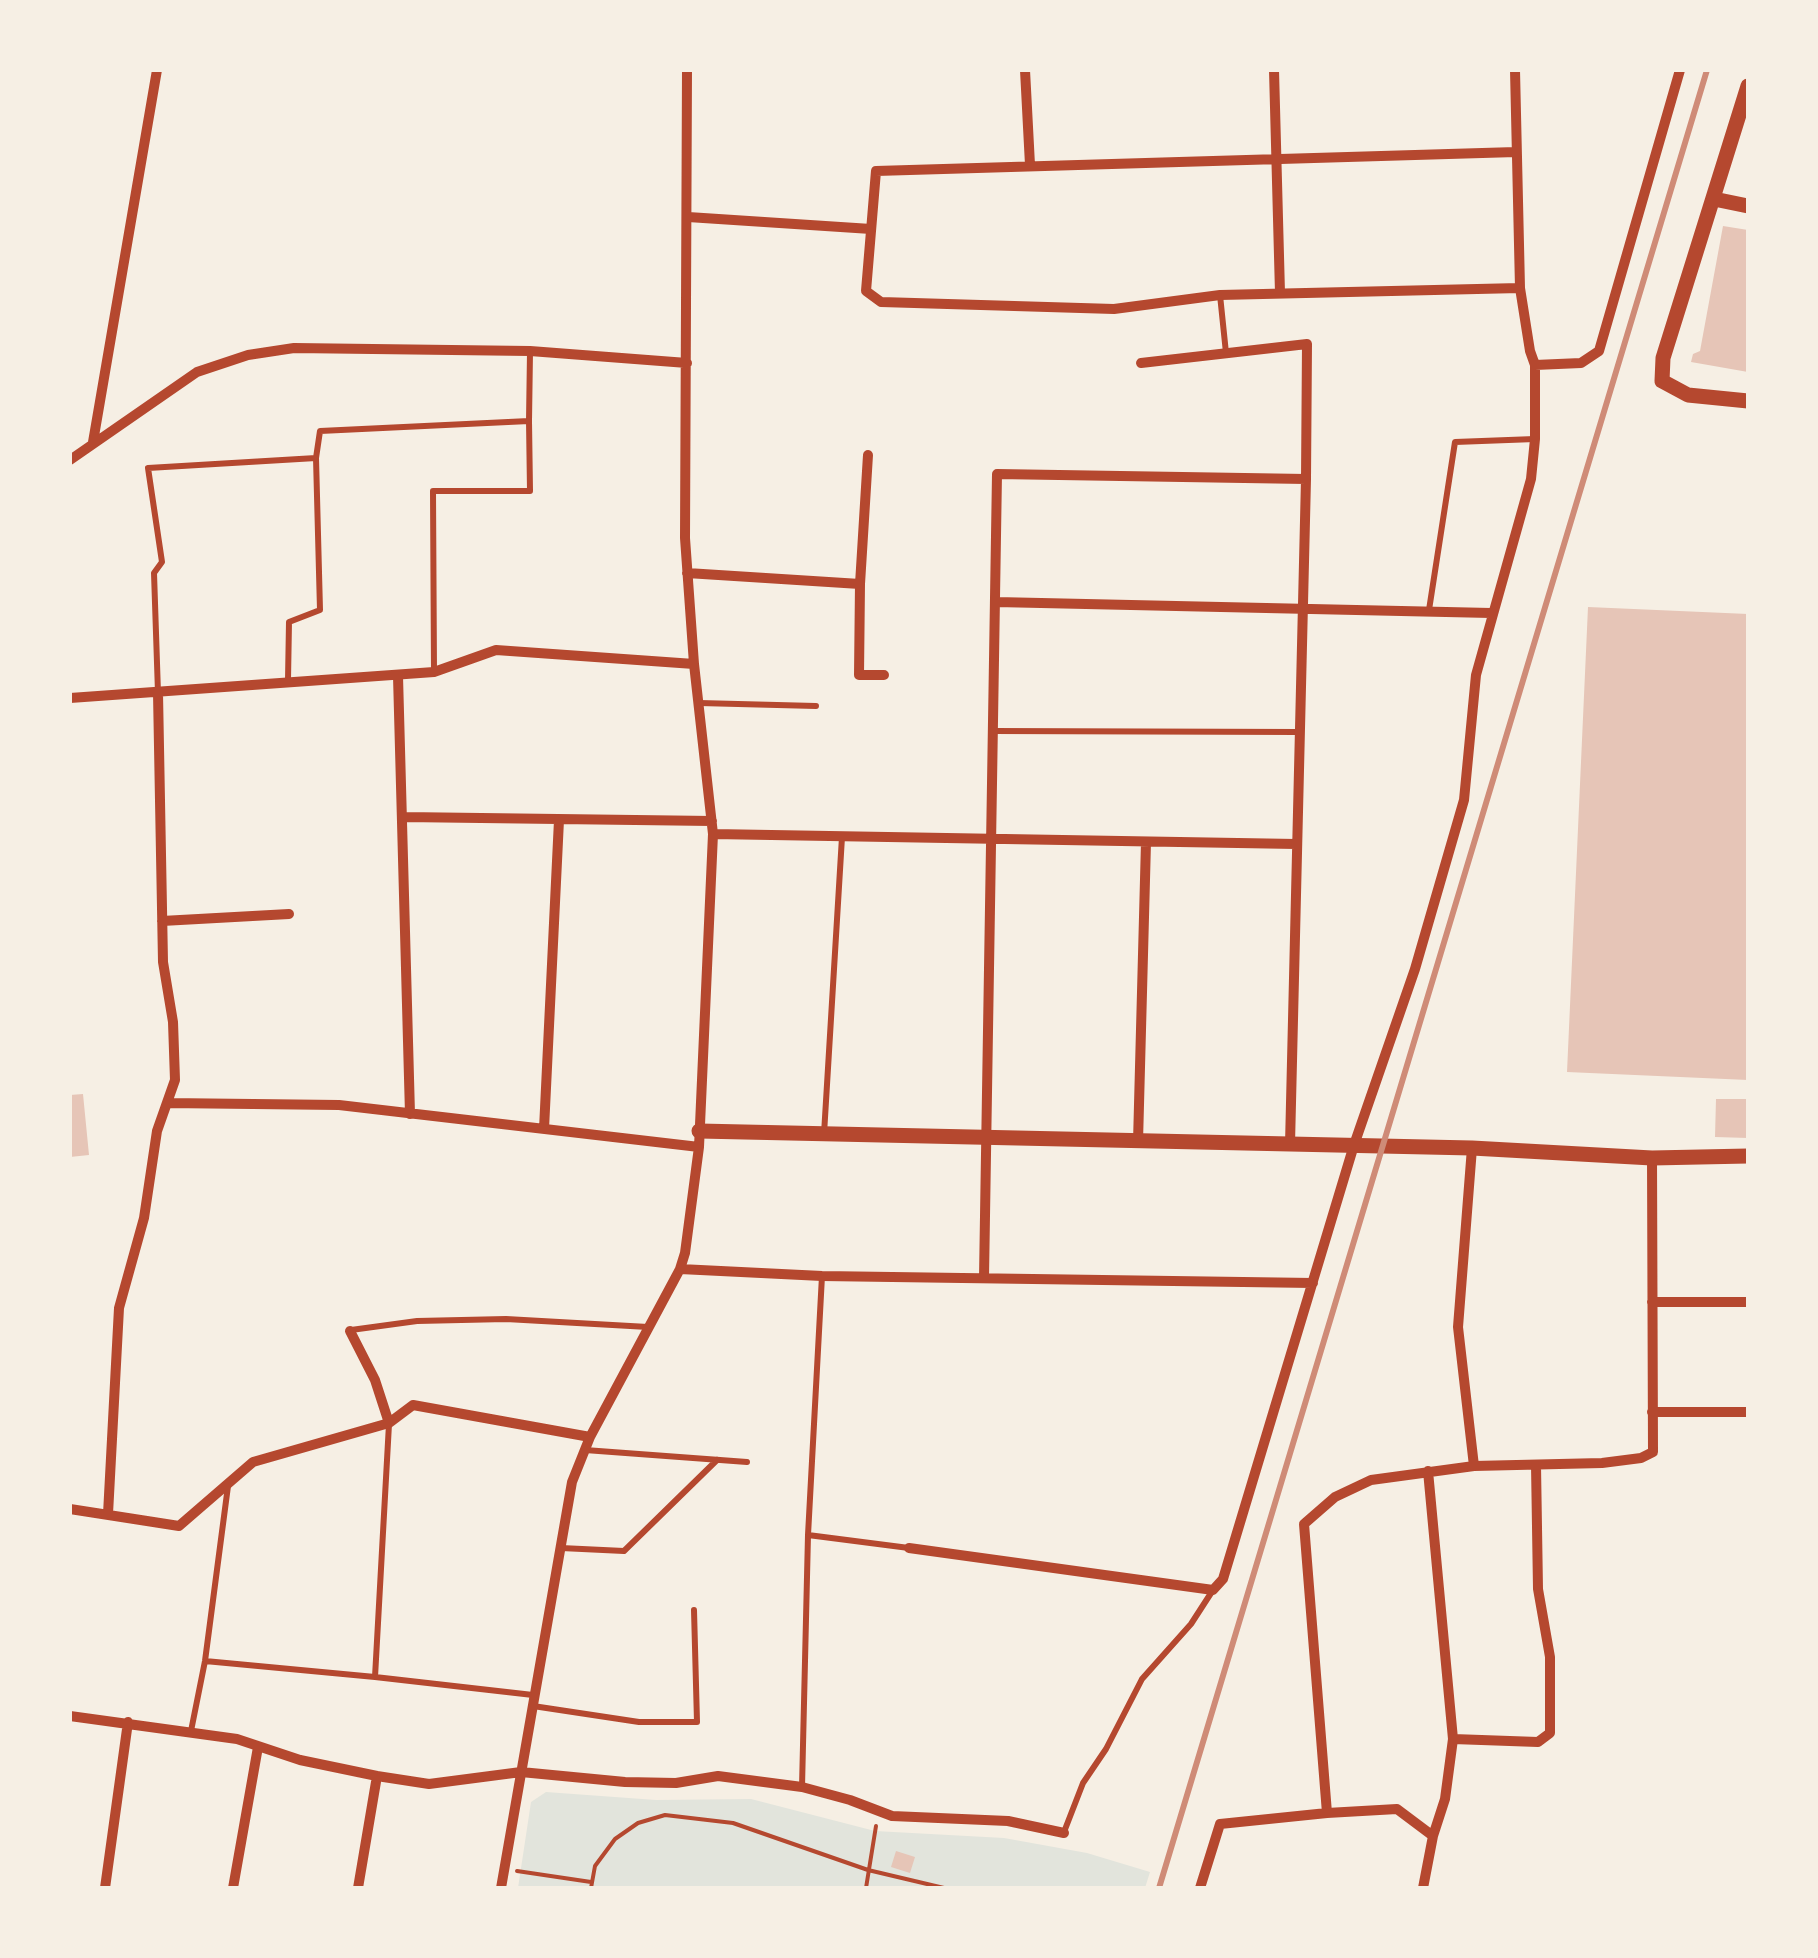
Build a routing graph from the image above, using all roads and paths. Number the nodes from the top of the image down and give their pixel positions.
1 (157, 70) edge
2 (688, 70) edge
3 (1025, 70) edge
4 (1274, 70) edge
5 (1515, 70) edge
6 (1680, 70) edge
7 (1748, 86) edge
8 (1516, 152) junction
9 (1277, 159) junction
10 (1030, 164) junction
11 (1714, 199) junction
12 (1748, 206) edge
13 (688, 217) junction
14 (871, 229) junction
15 (1520, 288) junction
16 (1280, 294) junction
17 (1220, 296) junction
18 (530, 351) junction
19 (1226, 354) junction
20 (688, 362) junction
21 (1142, 363) dead end
22 (1535, 365) junction
23 (1748, 402) edge
24 (528, 421) junction
25 (1535, 440) junction
26 (93, 442) junction
27 (868, 455) dead end
28 (316, 458) junction
29 (70, 460) edge
30 (1306, 478) junction
31 (688, 572) junction
32 (860, 584) junction
33 (996, 602) junction
34 (1302, 608) junction
35 (1429, 612) junction
36 (1490, 614) junction
37 (694, 664) junction
38 (434, 672) junction
39 (884, 675) dead end
40 (398, 676) junction
41 (288, 680) junction
42 (158, 693) junction
43 (70, 698) edge
44 (698, 703) junction
45 (816, 706) dead end
46 (993, 731) junction
47 (1298, 732) junction
48 (404, 817) junction
49 (559, 820) junction
50 (712, 820) junction
51 (713, 834) junction
52 (842, 836) junction
53 (993, 837) junction
54 (1146, 842) junction
55 (1296, 844) junction
56 (289, 914) dead end
57 (162, 921) junction
58 (167, 1103) junction
59 (410, 1114) junction
60 (544, 1128) junction
61 (824, 1136) junction
62 (988, 1138) junction
63 (699, 1139) junction
64 (1138, 1142) junction
65 (1290, 1144) junction
66 (1354, 1145) junction
67 (1472, 1148) junction
68 (1748, 1156) edge
69 (1652, 1158) junction
70 (680, 1269) junction
71 (822, 1276) junction
72 (984, 1277) junction
73 (1313, 1283) junction
74 (1652, 1302) junction
75 (1748, 1302) edge
76 (649, 1327) junction
77 (350, 1330) joint
78 (1652, 1412) junction
79 (1748, 1412) edge
80 (389, 1423) junction
81 (590, 1437) junction
82 (585, 1450) junction
83 (718, 1460) junction
84 (747, 1462) dead end
85 (1536, 1465) junction
86 (1474, 1466) junction
87 (1428, 1471) junction
88 (228, 1486) junction
89 (70, 1509) edge
90 (108, 1514) junction
91 (808, 1535) junction
92 (560, 1548) junction
93 (909, 1548) joint
94 (1213, 1590) junction
95 (694, 1610) dead end
96 (205, 1661) junction
97 (375, 1677) junction
98 (532, 1700) junction
99 (70, 1716) edge
100 (128, 1722) junction
101 (191, 1731) junction
102 (1453, 1739) junction
103 (258, 1747) junction
104 (521, 1772) junction
105 (377, 1776) junction
106 (802, 1788) junction
107 (1327, 1813) junction
108 (876, 1826) dead end
109 (1064, 1833) joint
110 (1433, 1836) junction
111 (868, 1870) junction
112 (517, 1871) dead end
113 (592, 1885) edge
114 (105, 1888) edge
115 (233, 1888) edge
116 (358, 1888) edge
117 (501, 1888) edge
118 (866, 1888) edge
119 (944, 1888) edge
120 (1200, 1888) edge
121 (1422, 1888) edge

1 - 26 street
2 - 13 street
3 - 10 street
4 - 9 street
5 - 8 street
6 - 22 street
7 - 11 street
8 - 9 street
8 - 15 street
9 - 10 street
9 - 16 street
10 - 14 street
11 - 12 street
11 - 23 street
13 - 14 street
13 - 20 street
14 - 17 street
15 - 16 street
15 - 22 street
16 - 17 street
17 - 19 lane
18 - 20 street
18 - 24 lane
18 - 26 street
19 - 21 street
19 - 30 street
20 - 31 street
22 - 25 street
24 - 28 lane
24 - 38 lane
25 - 35 lane
25 - 36 street
26 - 29 street
27 - 32 street
28 - 41 lane
28 - 42 lane
30 - 33 street
30 - 34 street
31 - 32 street
31 - 37 street
32 - 39 street
33 - 34 street
33 - 46 street
34 - 35 street
34 - 47 street
35 - 36 street
36 - 66 street
37 - 38 street
37 - 44 street
38 - 40 street
40 - 41 street
40 - 48 street
41 - 42 street
42 - 43 street
42 - 57 street
44 - 45 lane
44 - 50 street
46 - 47 lane
46 - 53 street
47 - 55 street
48 - 49 street
48 - 59 street
49 - 50 street
49 - 60 street
50 - 51 street
51 - 52 street
51 - 63 street
52 - 53 street
52 - 61 lane
53 - 54 street
53 - 62 street
54 - 55 street
54 - 64 street
55 - 65 street
56 - 57 street
57 - 58 street
58 - 59 street
58 - 90 street
59 - 60 street
60 - 63 street
61 - 62 street
61 - 63 street
62 - 64 street
62 - 72 street
63 - 70 street
64 - 65 street
65 - 66 street
66 - 67 street
66 - 73 street
67 - 69 street
67 - 86 street
68 - 69 street
69 - 74 street
70 - 71 street
70 - 76 street
71 - 72 street
71 - 91 lane
72 - 73 street
73 - 94 street
74 - 75 street
74 - 78 street
76 - 77 lane
76 - 81 street
77 - 80 street
78 - 79 street
78 - 85 street
80 - 81 street
80 - 88 street
80 - 97 lane
81 - 82 street
82 - 83 lane
82 - 92 street
83 - 84 lane
83 - 92 lane
85 - 86 street
85 - 102 street
86 - 87 street
87 - 102 street
87 - 107 street
88 - 90 street
88 - 96 lane
89 - 90 street
91 - 93 lane
91 - 106 lane
92 - 98 street
93 - 94 street
94 - 109 lane
95 - 98 lane
96 - 97 lane
96 - 101 lane
97 - 98 lane
98 - 104 street
99 - 100 street
100 - 101 street
100 - 114 street
101 - 103 street
102 - 110 street
103 - 105 street
103 - 115 street
104 - 105 street
104 - 106 street
104 - 117 street
105 - 116 street
106 - 109 street
107 - 110 street
107 - 120 street
108 - 111 path
110 - 121 street
111 - 113 path
111 - 118 path
111 - 119 path
112 - 113 path

